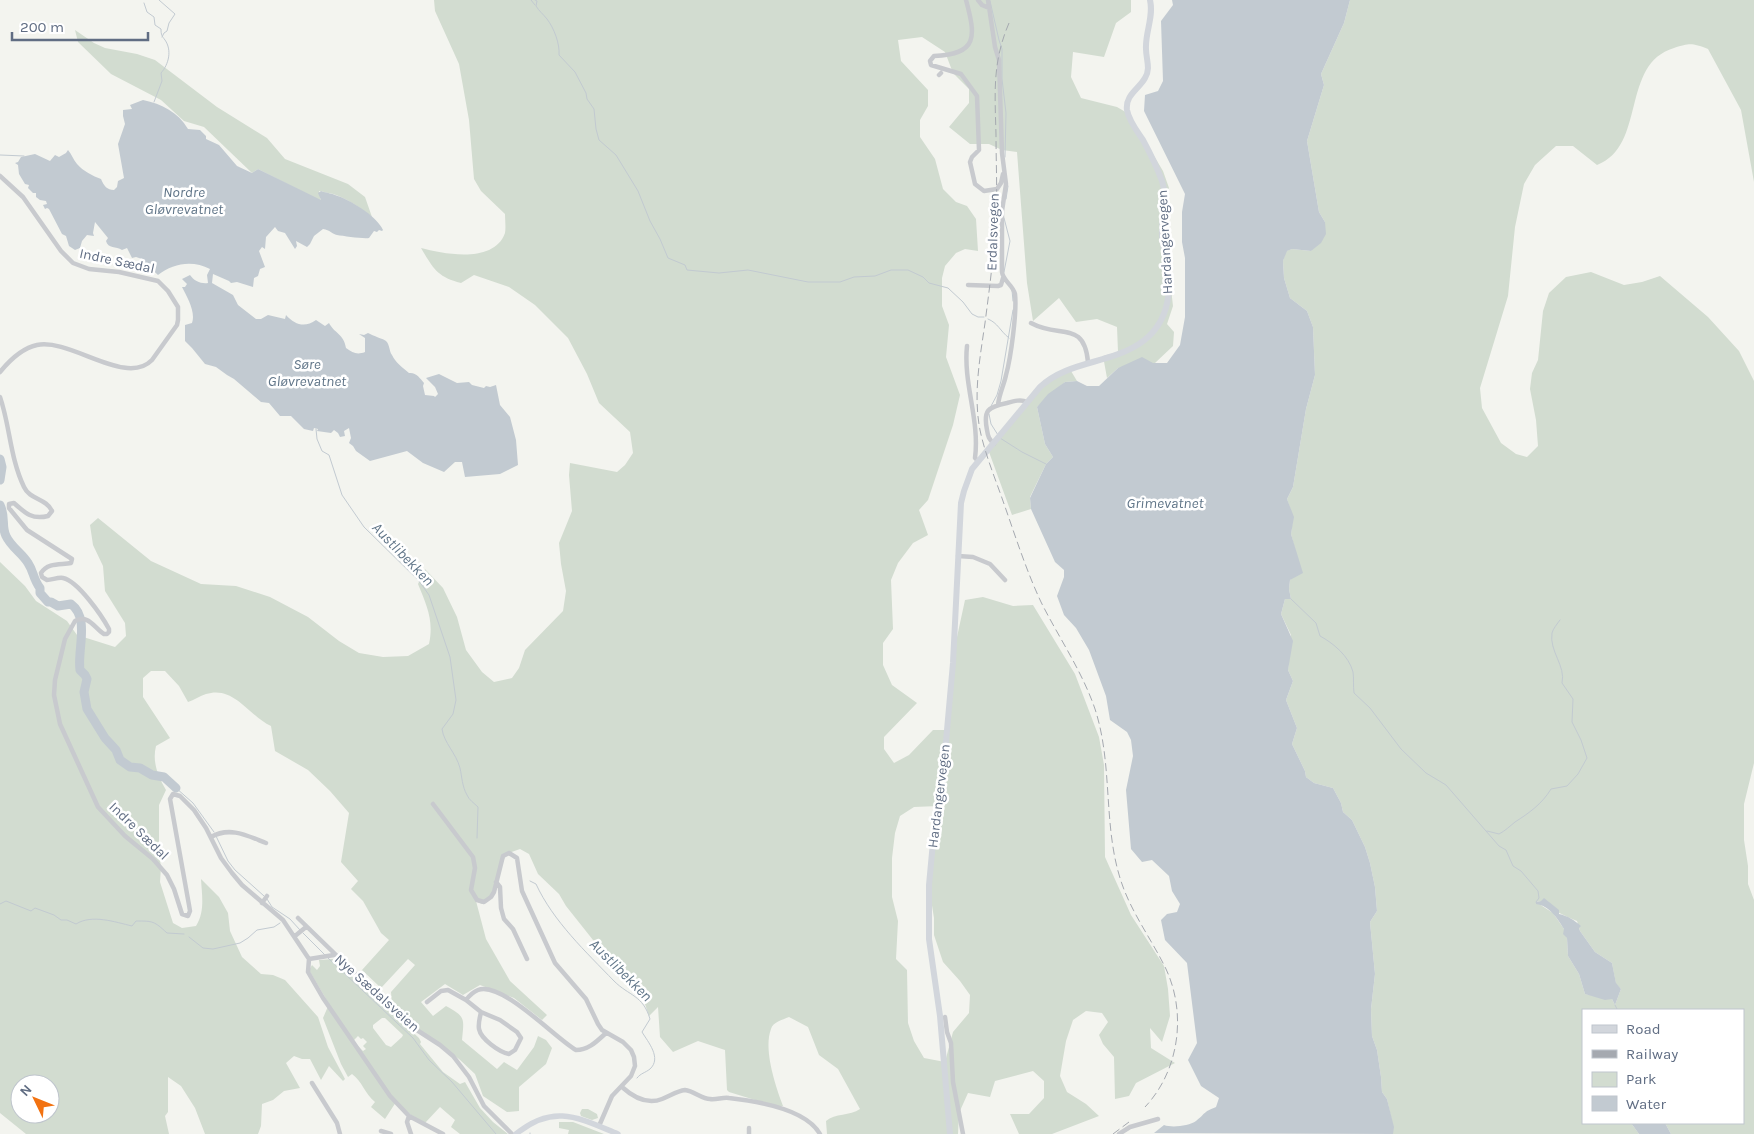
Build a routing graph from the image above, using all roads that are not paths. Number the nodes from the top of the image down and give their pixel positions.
1 (966, 0) edge
2 (978, 0) edge
3 (988, 0) edge
4 (1150, 0) edge
5 (989, 8) junction
6 (1004, 173) junction
7 (0, 176) edge
8 (1003, 278) junction
9 (968, 285) dead end
10 (1031, 323) dead end
11 (967, 346) dead end
12 (1088, 362) junction
13 (0, 372) edge
14 (0, 397) edge
15 (1027, 402) junction
16 (993, 407) junction
17 (998, 439) junction
18 (978, 461) junction
19 (958, 556) junction
20 (1005, 580) dead end
21 (433, 804) dead end
22 (214, 836) junction
23 (266, 843) dead end
24 (496, 882) junction
25 (298, 918) dead end
26 (301, 931) junction
27 (332, 955) junction
28 (309, 959) junction
29 (527, 959) dead end
30 (466, 1000) junction
31 (428, 1002) dead end
32 (481, 1012) junction
33 (945, 1016) dead end
34 (606, 1033) junction
35 (952, 1048) junction
36 (943, 1049) junction
37 (312, 1083) dead end
38 (622, 1087) junction
39 (409, 1116) junction
40 (1158, 1119) dead end
41 (599, 1126) junction
42 (749, 1128) dead end
43 (381, 1132) dead end
44 (340, 1134) edge
45 (390, 1134) edge
46 (411, 1134) edge
47 (443, 1134) edge
48 (512, 1134) edge
49 (516, 1134) edge
50 (618, 1134) edge
51 (749, 1134) edge
52 (820, 1134) edge
53 (950, 1134) edge
54 (963, 1134) edge
55 (1119, 1134) edge

1 - 6 street, Erdalsvegen
2 - 5 street
3 - 5 street, Erdalsvegen
4 - 12 main road, Hardangervegen
5 - 6 street, Erdalsvegen
6 - 8 street, Erdalsvegen
7 - 13 street, Indre Sædal
8 - 9 street
8 - 16 street, Erdalsvegen
10 - 12 street
11 - 18 street
12 - 15 main road, Hardangervegen
14 - 22 street, Indre Sædal
15 - 16 street
15 - 17 main road, Hardangervegen
16 - 17 street, Erdalsvegen
17 - 18 main road, Hardangervegen
18 - 19 main road, Hardangervegen
19 - 20 street
19 - 36 main road, Hardangervegen
21 - 24 street
22 - 23 street
22 - 26 street, Indre Sædal
24 - 29 street
24 - 34 street
25 - 26 street, Nye Sædalsveien
26 - 27 street, Nye Sædalsveien
26 - 28 street, Indre Sædal
27 - 28 street
27 - 48 street, Nye Sædalsveien
28 - 39 street, Indre Sædal
30 - 31 street
30 - 32 street
30 - 34 street
32 - 32 street
33 - 35 street
34 - 38 street
35 - 36 street
35 - 54 street
36 - 53 main road, Hardangervegen
37 - 44 street
38 - 41 street
38 - 52 street
39 - 46 street
39 - 47 street, Indre Sædal
40 - 55 street
41 - 49 main road
41 - 50 main road
42 - 51 street
43 - 45 street

